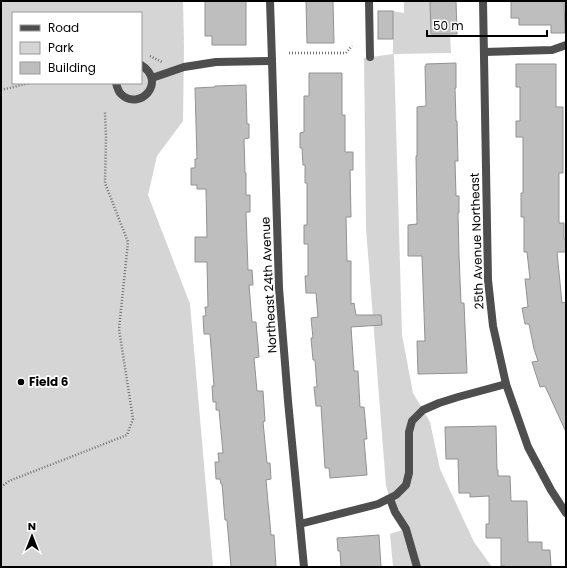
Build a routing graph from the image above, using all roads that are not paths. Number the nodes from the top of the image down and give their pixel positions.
1 (270, 1) edge
2 (369, 1) edge
3 (483, 1) edge
4 (566, 45) edge
5 (484, 52) junction
6 (370, 57) dead end
7 (272, 61) junction
8 (142, 66) edge
9 (152, 78) junction
10 (116, 84) edge
11 (506, 384) junction
12 (390, 499) junction
13 (566, 513) edge
14 (300, 524) junction
15 (304, 567) edge
16 (417, 567) edge

1 - 7 street, Northeast 24th Avenue
2 - 6 street
3 - 5 street, 25th Avenue Northeast
4 - 5 street
5 - 11 street, 25th Avenue Northeast
7 - 9 street
7 - 14 street, Northeast 24th Avenue
8 - 9 street
9 - 10 street
11 - 12 street
11 - 13 street, 25th Avenue Northeast
12 - 14 street
12 - 16 street
14 - 15 street, Northeast 24th Avenue

